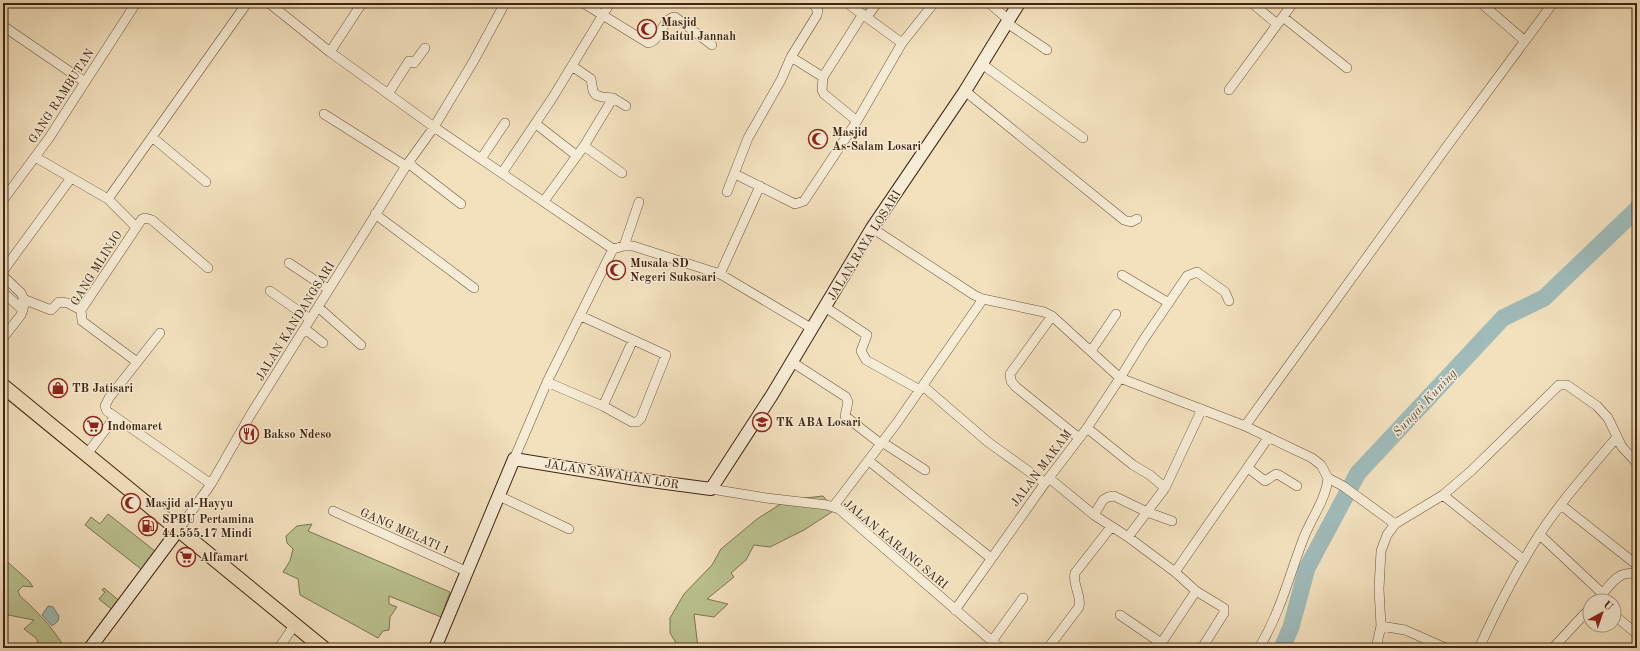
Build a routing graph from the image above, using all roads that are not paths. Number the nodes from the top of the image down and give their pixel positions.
1 (136, 3) edge
2 (246, 3) edge
3 (269, 3) edge
4 (362, 3) edge
5 (505, 3) edge
6 (583, 3) edge
7 (610, 3) edge
8 (812, 3) edge
9 (847, 3) edge
10 (877, 3) edge
11 (934, 3) edge
12 (989, 3) edge
13 (1019, 3) edge
14 (1252, 3) edge
15 (1293, 3) edge
16 (1481, 3) edge
17 (1553, 3) edge
18 (603, 15) junction
19 (865, 16) junction
20 (1280, 21) junction
21 (1008, 22) junction
22 (3, 26) edge
23 (1525, 41) junction
24 (902, 43) junction
25 (712, 45) dead end
26 (425, 48) dead end
27 (1047, 50) dead end
28 (330, 52) junction
29 (791, 57) junction
30 (982, 64) junction
31 (572, 66) junction
32 (1347, 68) dead end
33 (823, 77) junction
34 (85, 82) junction
35 (1229, 90) dead end
36 (965, 91) junction
37 (388, 94) junction
38 (613, 98) junction
39 (626, 106) dead end
40 (324, 114) dead end
41 (857, 121) junction
42 (506, 122) dead end
43 (536, 124) junction
44 (434, 127) junction
45 (152, 137) junction
46 (1083, 138) dead end
47 (584, 146) junction
48 (577, 156) junction
49 (35, 157) junction
50 (481, 159) junction
51 (407, 164) junction
52 (502, 173) junction
53 (622, 173) dead end
54 (735, 174) junction
55 (71, 178) junction
56 (206, 182) dead end
57 (760, 186) junction
58 (6, 188) edge
59 (728, 192) dead end
60 (108, 199) junction
61 (3, 200) edge
62 (544, 201) junction
63 (639, 202) dead end
64 (461, 204) dead end
65 (375, 214) junction
66 (1137, 219) dead end
67 (136, 227) junction
68 (872, 228) junction
69 (624, 246) junction
70 (613, 249) junction
71 (289, 263) dead end
72 (208, 268) dead end
73 (3, 271) edge
74 (720, 274) junction
75 (1122, 275) dead end
76 (3, 276) edge
77 (474, 288) dead end
78 (328, 289) junction
79 (270, 291) dead end
80 (7, 296) dead end
81 (23, 299) junction
82 (983, 299) junction
83 (1229, 301) dead end
84 (1169, 303) junction
85 (318, 307) junction
86 (825, 307) junction
87 (23, 310) junction
88 (82, 310) junction
89 (1116, 314) dead end
90 (581, 316) junction
91 (1052, 316) junction
92 (310, 319) junction
93 (811, 328) junction
94 (305, 329) junction
95 (160, 333) dead end
96 (3, 338) edge
97 (633, 340) junction
98 (323, 344) dead end
99 (361, 345) dead end
100 (1091, 351) junction
101 (137, 362) junction
102 (792, 362) junction
103 (1120, 378) junction
104 (547, 382) junction
105 (3, 386) edge
106 (922, 388) junction
107 (603, 406) junction
108 (1202, 409) junction
109 (115, 417) junction
110 (1245, 426) junction
111 (1087, 428) junction
112 (1617, 437) junction
113 (1079, 438) junction
114 (1268, 438) junction
115 (881, 443) junction
116 (87, 454) junction
117 (514, 459) junction
118 (869, 461) junction
119 (1637, 463) edge
120 (1248, 468) junction
121 (925, 470) dead end
122 (1328, 478) junction
123 (1047, 480) junction
124 (211, 484) junction
125 (1297, 486) dead end
126 (1165, 488) junction
127 (711, 489) junction
128 (1443, 495) junction
129 (499, 496) junction
130 (1561, 505) junction
131 (833, 507) junction
132 (333, 511) dead end
133 (1147, 512) junction
134 (1094, 515) junction
135 (1172, 521) dead end
136 (1395, 524) junction
137 (1111, 527) junction
138 (569, 528) dead end
139 (179, 529) junction
140 (1540, 535) junction
141 (1128, 537) junction
142 (991, 558) junction
143 (1524, 560) junction
144 (1637, 566) edge
145 (1637, 571) edge
146 (468, 572) junction
147 (1175, 572) junction
148 (1196, 591) junction
149 (1596, 593) edge
150 (1603, 593) edge
151 (1022, 598) dead end
152 (955, 610) junction
153 (1120, 615) dead end
154 (1582, 617) edge
155 (1622, 622) edge
156 (295, 624) junction
157 (1381, 626) junction
158 (1637, 634) edge
159 (992, 641) junction
160 (1160, 646) edge
161 (90, 648) edge
162 (279, 648) edge
163 (323, 648) edge
164 (435, 648) edge
165 (1000, 648) edge
166 (1048, 648) edge
167 (1202, 648) edge
168 (1259, 648) edge
169 (1376, 648) edge
170 (1446, 648) edge
171 (1479, 648) edge
172 (1553, 648) edge

1 - 34 street, GANG RAMBUTAN
2 - 45 street
3 - 28 street
4 - 28 street
5 - 44 street, JALAN KANDANGSARI
6 - 18 street
7 - 18 street
8 - 29 street
9 - 19 street
10 - 19 street
11 - 24 street
12 - 21 street
13 - 21 street, JALAN RAYA LOSARI
14 - 20 street
15 - 20 street
16 - 23 street
17 - 23 street
18 - 25 street
18 - 31 street
19 - 24 street
19 - 33 street
20 - 32 street
20 - 35 street
21 - 27 street
21 - 30 street, JALAN RAYA LOSARI
22 - 34 street
23 - 110 street
24 - 41 street
26 - 37 street
28 - 37 street
29 - 33 street
29 - 54 street
30 - 36 street, JALAN RAYA LOSARI
30 - 46 street
31 - 38 street
31 - 43 street
33 - 41 street
34 - 49 street, GANG RAMBUTAN
36 - 66 street
36 - 68 street, JALAN RAYA LOSARI
37 - 44 street
38 - 39 street
38 - 47 street
40 - 51 street
41 - 57 street
42 - 50 street
43 - 48 street
43 - 52 street
44 - 50 street
44 - 51 street, JALAN KANDANGSARI
45 - 56 street
45 - 60 street
47 - 48 street
47 - 53 street
48 - 62 street
49 - 55 street, GANG MLINJO
49 - 58 street, GANG RAMBUTAN
50 - 52 street
51 - 64 street
51 - 65 street, JALAN KANDANGSARI
52 - 62 street
54 - 57 street
54 - 59 street
55 - 60 street, GANG MLINJO
55 - 73 street
57 - 74 street
58 - 61 street, GANG RAMBUTAN
60 - 67 street, GANG MLINJO
62 - 70 street
63 - 69 street
65 - 77 street
65 - 78 street, JALAN KANDANGSARI
67 - 72 street
67 - 88 street, GANG MLINJO
68 - 82 street
68 - 86 street, JALAN RAYA LOSARI
69 - 70 street
69 - 74 street
70 - 90 street
71 - 78 street
74 - 93 street
75 - 84 street
76 - 81 street
78 - 85 street, JALAN KANDANGSARI
79 - 92 street
80 - 87 street
81 - 87 street
81 - 88 street
82 - 91 street
82 - 106 street
83 - 84 street, JALAN MAKAM
84 - 103 street, JALAN MAKAM
85 - 92 street, JALAN KANDANGSARI
85 - 99 street
86 - 93 street, JALAN RAYA LOSARI
86 - 106 street
87 - 96 street
88 - 101 street, GANG MLINJO
89 - 100 street
90 - 97 street
90 - 104 street
91 - 100 street
91 - 113 street
92 - 94 street, JALAN KANDANGSARI
93 - 102 street, JALAN RAYA LOSARI
94 - 98 street
94 - 124 street, JALAN KANDANGSARI
95 - 101 street
97 - 107 street
97 - 107 street
100 - 103 street
101 - 109 street
102 - 115 street
102 - 127 street, JALAN RAYA LOSARI
103 - 108 street
103 - 111 street, JALAN MAKAM
104 - 107 street
104 - 117 street
105 - 116 main road
106 - 115 street
106 - 123 street
108 - 110 street
108 - 126 street
109 - 116 street
109 - 124 street
110 - 114 street
111 - 113 street, JALAN MAKAM
111 - 126 street
112 - 119 street
112 - 128 street
112 - 130 street
113 - 123 street, JALAN MAKAM
114 - 120 street
114 - 122 street
115 - 118 street
115 - 121 street
116 - 139 main road
117 - 127 street, JALAN SAWAHAN LOR
117 - 129 street
118 - 131 street
118 - 142 street
120 - 125 street
120 - 147 street
122 - 136 street
122 - 168 street
123 - 134 street
123 - 142 street, JALAN MAKAM
124 - 139 street, JALAN KANDANGSARI
126 - 133 street
127 - 131 street, JALAN KARANG SARI
128 - 136 street
128 - 143 street
129 - 138 street
129 - 146 street
130 - 140 street
130 - 144 street
131 - 152 street, JALAN KARANG SARI
132 - 146 street, GANG MELATI 1
133 - 134 street
133 - 135 street
133 - 141 street
134 - 137 street
136 - 157 street
137 - 141 street
137 - 166 street
139 - 156 main road
139 - 161 street
140 - 143 street
140 - 149 street
141 - 147 street
142 - 152 street, JALAN MAKAM
143 - 171 street
145 - 150 street
146 - 164 street
147 - 148 street
148 - 160 street
148 - 167 street
151 - 159 street
152 - 159 street, JALAN KARANG SARI
153 - 160 street
154 - 172 street
155 - 158 street
156 - 162 street
156 - 163 main road
157 - 169 street
157 - 170 street
159 - 165 street, JALAN KARANG SARI

